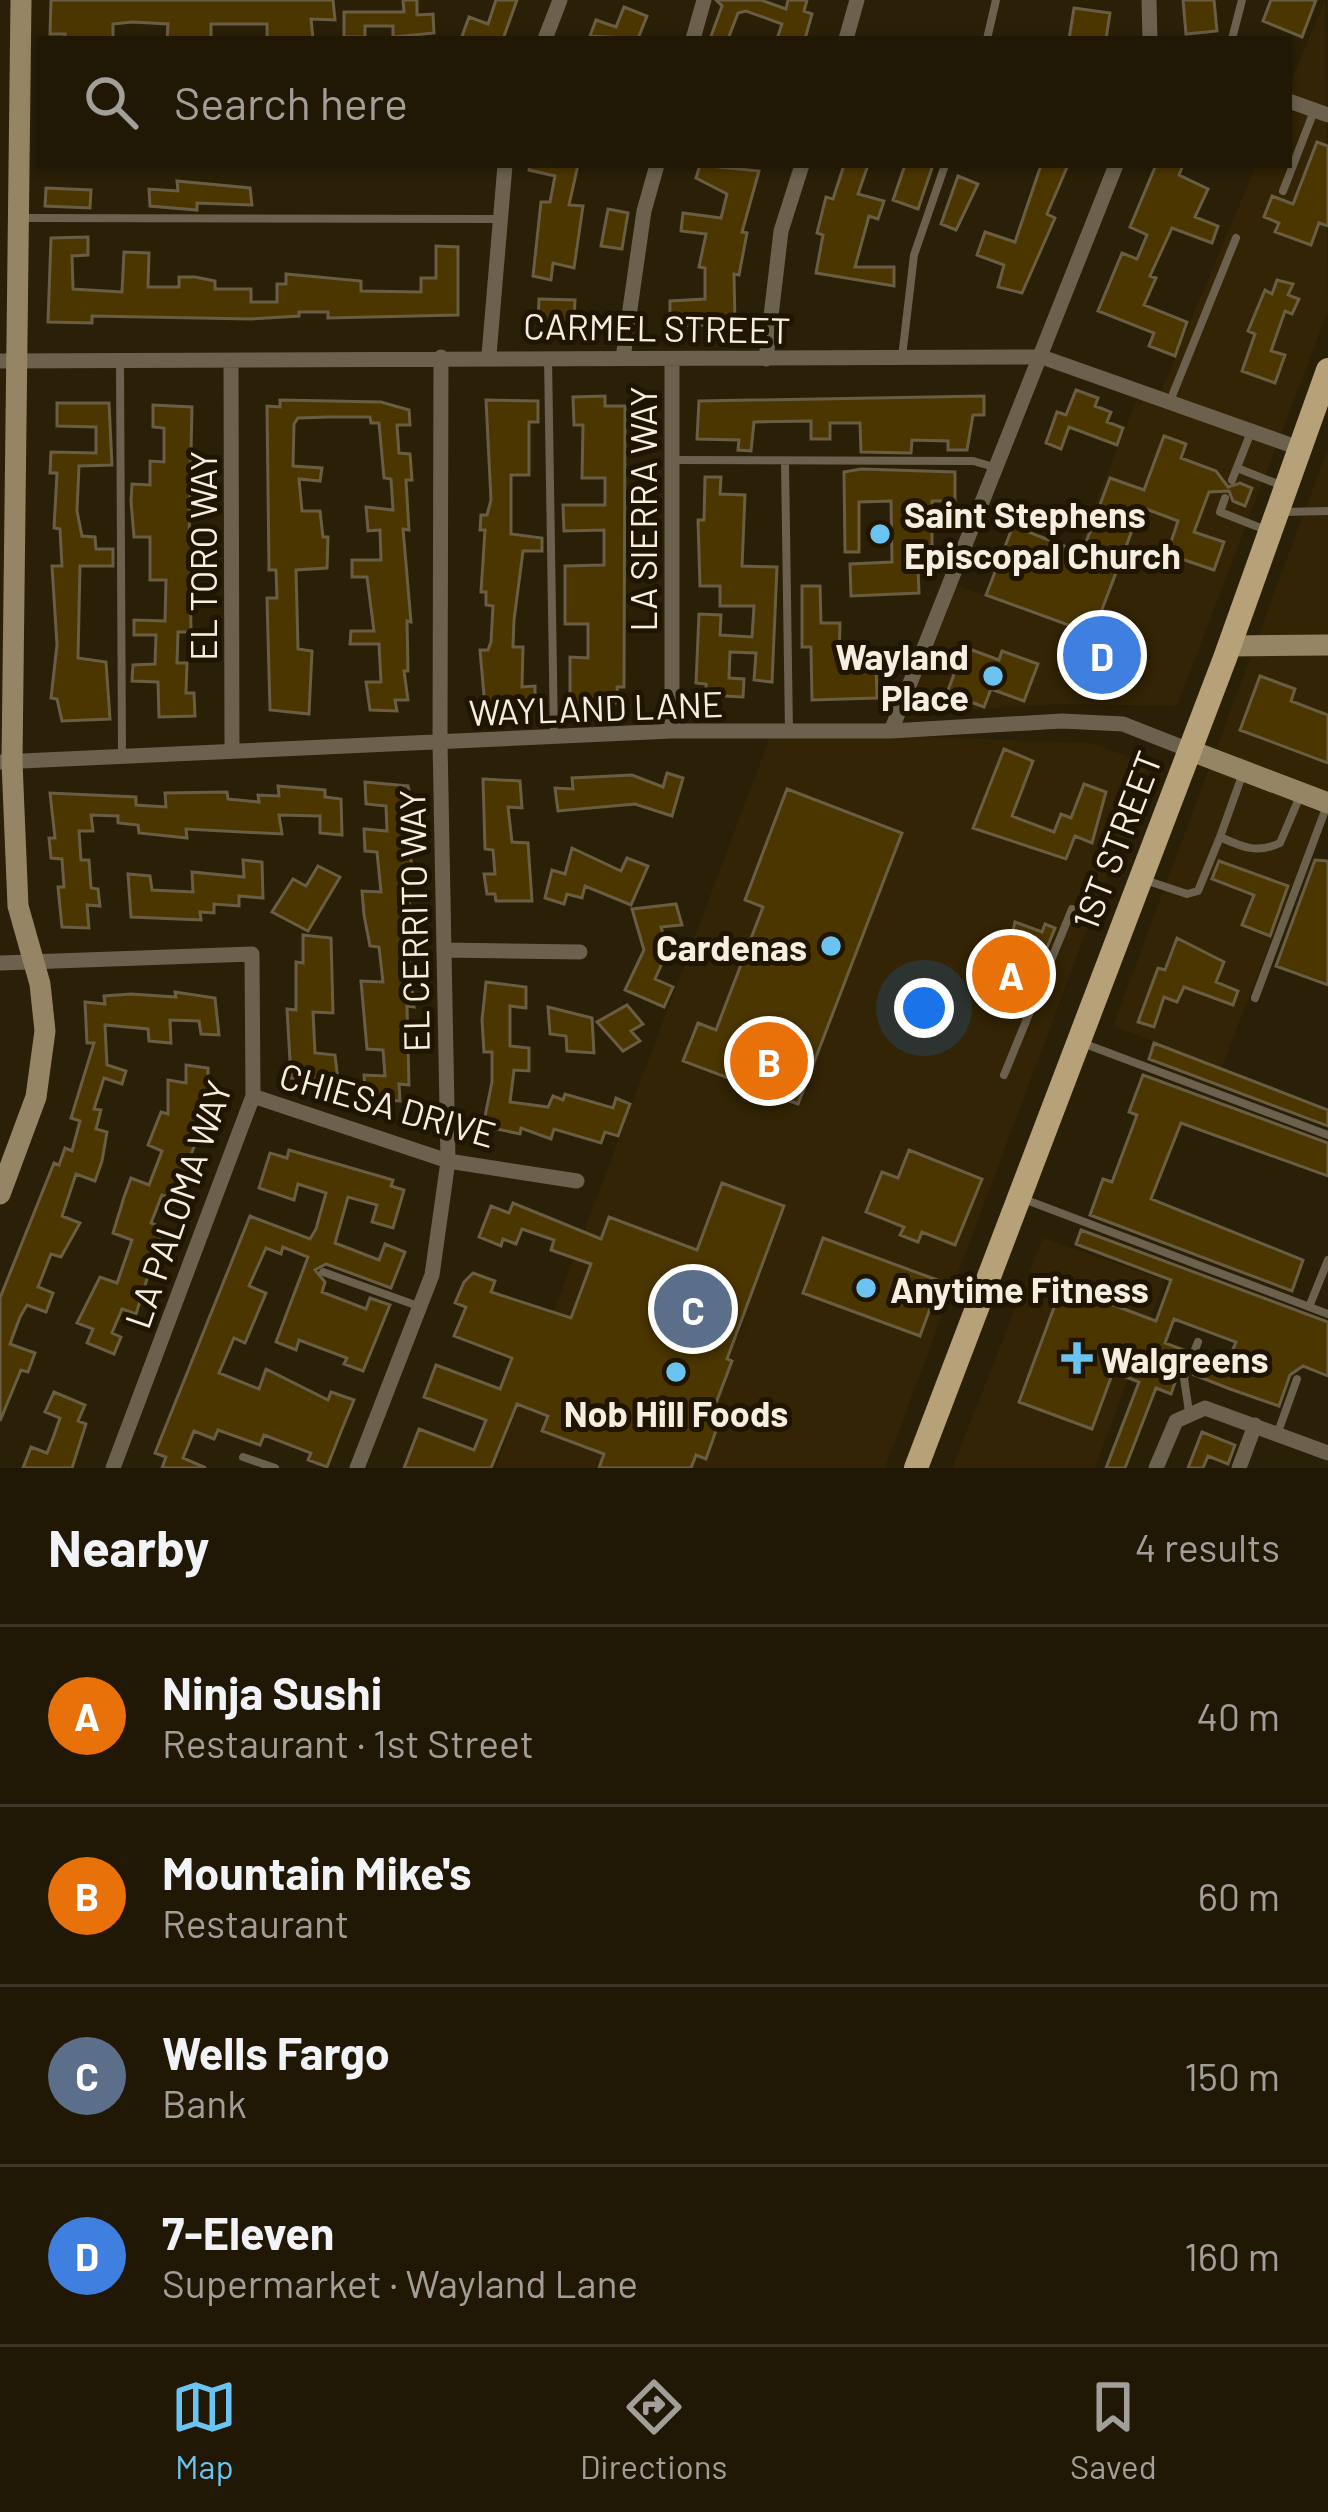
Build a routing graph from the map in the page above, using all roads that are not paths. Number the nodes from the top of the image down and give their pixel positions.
1 (22, 0) edge
2 (560, 0) edge
3 (704, 0) edge
4 (857, 0) edge
5 (996, 0) edge
6 (1149, 0) edge
7 (1242, 0) edge
8 (546, 36) edge
9 (694, 36) edge
10 (847, 36) edge
11 (988, 36) edge
12 (1150, 36) edge
13 (1233, 36) edge
14 (30, 77) edge
15 (1292, 102) edge
16 (1321, 112) edge
17 (11, 152) edge
18 (505, 168) edge
19 (656, 168) edge
20 (801, 168) edge
21 (944, 168) edge
22 (1115, 168) edge
23 (1282, 191) dead end
24 (20, 218) junction
25 (500, 219) junction
26 (1236, 238) dead end
27 (489, 356) junction
28 (548, 356) junction
29 (441, 357) junction
30 (1042, 357) junction
31 (623, 358) junction
32 (902, 358) junction
33 (672, 359) junction
34 (766, 359) junction
35 (9, 361) edge
36 (231, 361) junction
37 (120, 362) junction
38 (1328, 370) edge
39 (1169, 402) junction
40 (1251, 431) junction
41 (1299, 448) junction
42 (672, 460) junction
43 (785, 462) junction
44 (997, 468) junction
45 (1237, 468) junction
46 (1232, 480) dead end
47 (1285, 486) junction
48 (1225, 498) dead end
49 (1328, 511) edge
50 (1271, 522) junction
51 (8, 560) edge
52 (1328, 645) edge
53 (1229, 646) junction
54 (672, 731) junction
55 (891, 731) junction
56 (789, 734) junction
57 (554, 736) junction
58 (440, 741) junction
59 (232, 750) junction
60 (1190, 750) junction
61 (122, 756) junction
62 (6, 762) edge
63 (1244, 772) junction
64 (1301, 793) junction
65 (1328, 803) edge
66 (1220, 837) junction
67 (1141, 878) junction
68 (1072, 909) dead end
69 (445, 950) junction
70 (580, 952) dead end
71 (34, 962) junction
72 (0, 963) edge
73 (1256, 998) dead end
74 (1078, 1041) junction
75 (1004, 1075) dead end
76 (253, 1096) junction
77 (1328, 1135) edge
78 (448, 1161) junction
79 (577, 1180) dead end
80 (0, 1194) edge
81 (1018, 1196) junction
82 (1328, 1259) edge
83 (323, 1272) dead end
84 (419, 1307) junction
85 (1309, 1307) junction
86 (1328, 1314) edge
87 (1198, 1342) dead end
88 (1297, 1379) dead end
89 (1189, 1412) junction
90 (1255, 1425) junction
91 (1277, 1433) junction
92 (1328, 1453) edge
93 (243, 1456) dead end
94 (113, 1468) edge
95 (275, 1468) edge
96 (357, 1468) edge
97 (916, 1468) edge
98 (1156, 1468) edge
99 (1239, 1468) edge

1 - 14 main road
2 - 8 street
3 - 9 street
4 - 10 street
5 - 11 lane
6 - 12 street
7 - 13 lane
14 - 17 main road
15 - 16 street
16 - 23 lane
17 - 24 main road
18 - 25 street
19 - 31 street
20 - 34 street
21 - 32 lane
22 - 30 street
24 - 25 lane
24 - 35 main road
25 - 27 street
26 - 39 lane
27 - 28 street, CARMEL STREET
27 - 29 street, CARMEL STREET
28 - 31 street, CARMEL STREET
28 - 57 lane
29 - 36 street, CARMEL STREET
29 - 58 street, EL CERRITO WAY
30 - 32 street, CARMEL STREET
30 - 39 street, CARMEL STREET
30 - 44 street
31 - 33 street, CARMEL STREET
32 - 34 street, CARMEL STREET
33 - 34 street, CARMEL STREET
33 - 42 street, LA SIERRA WAY
35 - 37 street, CARMEL STREET
35 - 51 main road
36 - 37 street, CARMEL STREET
36 - 59 street, EL TORO WAY
37 - 61 lane
38 - 41 main road, 1ST STREET
39 - 40 street, CARMEL STREET
40 - 41 street, CARMEL STREET
40 - 45 lane
41 - 47 main road, 1ST STREET
42 - 43 lane
42 - 54 street, LA SIERRA WAY
43 - 44 lane
43 - 56 lane
44 - 55 street
45 - 46 lane
45 - 47 lane
47 - 50 main road, 1ST STREET
48 - 50 lane
49 - 50 lane
50 - 53 main road, 1ST STREET
51 - 62 main road
52 - 53 main road
53 - 60 main road, 1ST STREET
54 - 56 street, WAYLAND LANE
54 - 57 street, WAYLAND LANE
55 - 56 street, WAYLAND LANE
55 - 60 street, WAYLAND LANE
57 - 58 street, WAYLAND LANE
58 - 59 street, WAYLAND LANE
58 - 69 street, EL CERRITO WAY
59 - 61 street, WAYLAND LANE
60 - 63 main road
60 - 67 main road, 1ST STREET
61 - 62 street, WAYLAND LANE
62 - 71 main road
63 - 64 main road
63 - 66 lane
64 - 65 main road
64 - 66 lane
65 - 73 lane
66 - 67 lane
67 - 74 main road, 1ST STREET
68 - 75 lane
69 - 70 street
69 - 78 street, EL CERRITO WAY
71 - 72 street
71 - 76 street, LA PALOMA WAY
71 - 80 main road
74 - 77 lane
74 - 81 main road, 1ST STREET
76 - 78 street, CHIESA DRIVE
76 - 94 street, LA PALOMA WAY
78 - 79 street, CHIESA DRIVE
78 - 84 street, EL CERRITO WAY
81 - 85 lane
81 - 97 main road, 1ST STREET
82 - 85 lane
83 - 84 lane
84 - 96 street, EL CERRITO WAY
85 - 86 lane
87 - 89 lane
88 - 91 lane
89 - 90 street
89 - 98 street
90 - 91 street
90 - 99 street
91 - 92 street
93 - 95 lane

